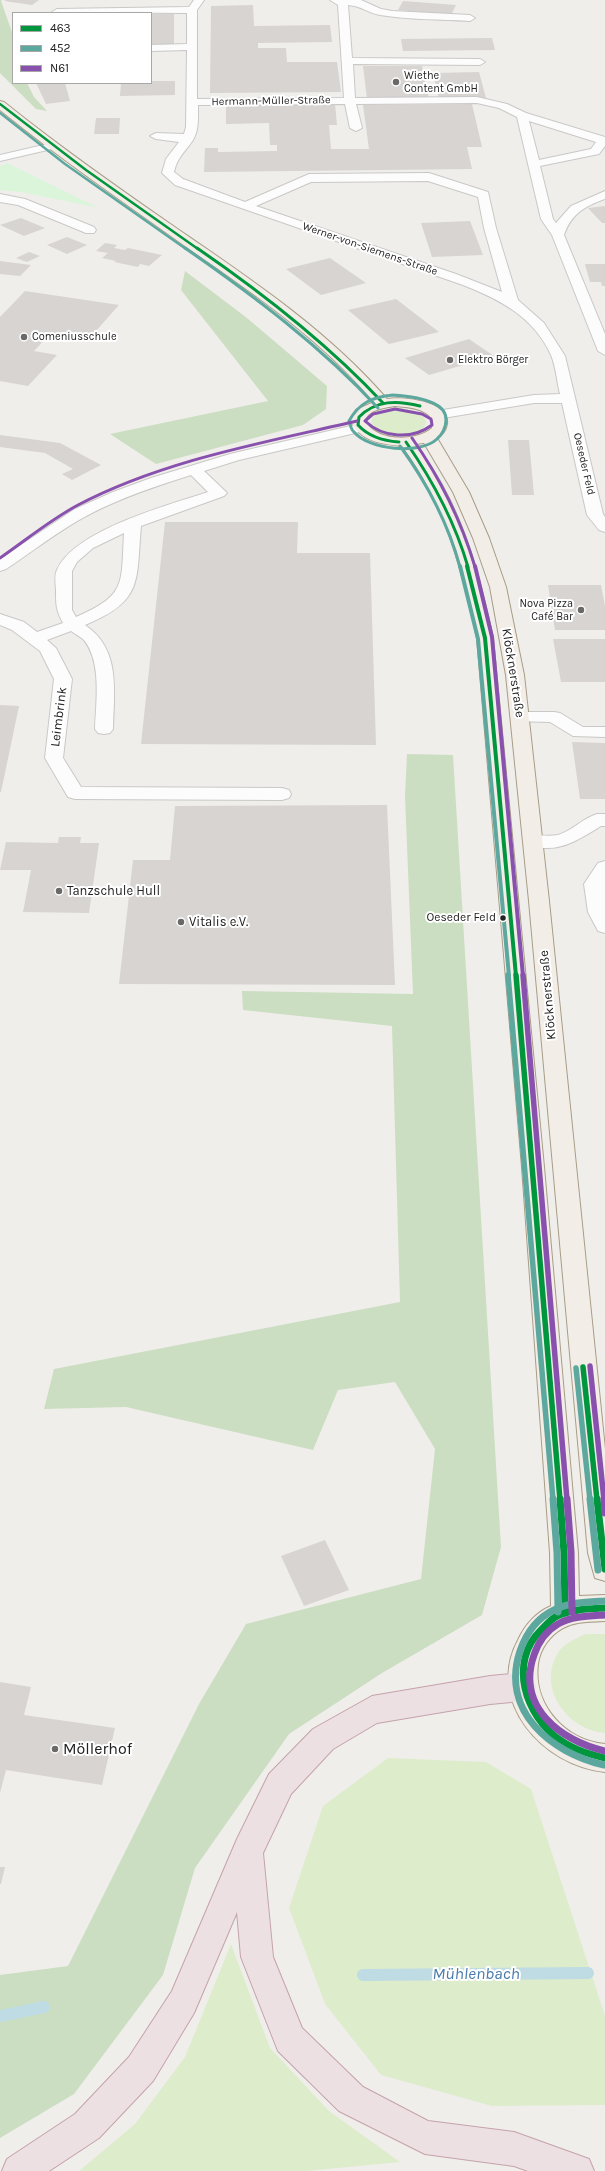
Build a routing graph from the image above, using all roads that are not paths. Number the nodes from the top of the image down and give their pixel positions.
1 (336, 1) edge
2 (195, 5) edge
3 (57, 12) dead end
4 (470, 18) dead end
5 (191, 47) junction
6 (152, 48) edge
7 (347, 61) junction
8 (480, 62) dead end
9 (350, 100) junction
10 (193, 102) junction
11 (0, 104) edge
12 (522, 115) junction
13 (356, 128) dead end
14 (156, 136) dead end
15 (188, 139) junction
16 (604, 141) edge
17 (52, 146) junction
18 (0, 158) edge
19 (534, 164) junction
20 (605, 195) edge
21 (0, 198) edge
22 (246, 206) junction
23 (90, 230) dead end
24 (558, 235) junction
25 (512, 303) junction
26 (605, 351) edge
27 (569, 398) junction
28 (383, 403) junction
29 (437, 415) junction
30 (359, 428) junction
31 (428, 436) junction
32 (406, 442) junction
33 (193, 469) junction
34 (134, 524) junction
35 (605, 526) edge
36 (0, 566) edge
37 (0, 619) edge
38 (72, 624) junction
39 (35, 639) junction
40 (520, 717) junction
41 (104, 729) dead end
42 (605, 732) edge
43 (496, 745) junction
44 (282, 794) dead end
45 (605, 820) edge
46 (533, 841) junction
47 (605, 867) edge
48 (605, 926) edge
49 (605, 1569) edge
50 (605, 1608) edge
51 (565, 1612) junction
52 (522, 1687) junction
53 (605, 1758) edge
54 (248, 1850) junction
55 (19, 2171) edge
56 (577, 2171) edge

1 - 4 street
1 - 7 street, Hermann-Müller-Straße
2 - 3 street
2 - 5 street, Werner-von-Siemens-Straße
5 - 6 street
5 - 10 street, Werner-von-Siemens-Straße
7 - 8 street
7 - 9 street, Hermann-Müller-Straße
9 - 10 street, Hermann-Müller-Straße
9 - 12 street, Hermann-Müller-Straße
9 - 13 street
10 - 15 street, Werner-von-Siemens-Straße
11 - 17 main road
12 - 16 street, Hermann-Müller-Straße
12 - 19 street
14 - 15 street
15 - 22 street, Werner-von-Siemens-Straße
16 - 19 street
17 - 18 street
17 - 28 main road
19 - 24 street
20 - 24 street
21 - 23 street
22 - 25 street, Werner-von-Siemens-Straße
22 - 25 street
24 - 26 street
25 - 27 street, Werner-von-Siemens-Straße
27 - 29 street
27 - 35 street, Oeseder Feld
28 - 29 main road
28 - 30 main road
29 - 31 main road
30 - 32 main road
30 - 33 street
31 - 32 main road
31 - 40 main road, Klöcknerstraße
32 - 43 main road, Klöcknerstraße
33 - 34 street
33 - 36 street
34 - 38 street
34 - 38 street
37 - 39 street, Leimbrink
38 - 39 street
38 - 41 street
39 - 44 street, Leimbrink
40 - 42 street
40 - 46 main road, Klöcknerstraße
43 - 46 main road
43 - 51 main road, Klöcknerstraße
45 - 46 street
46 - 49 main road, Klöcknerstraße
47 - 48 street
50 - 51 main road
51 - 52 main road
52 - 53 main road
52 - 54 highway
54 - 55 highway
54 - 56 highway

